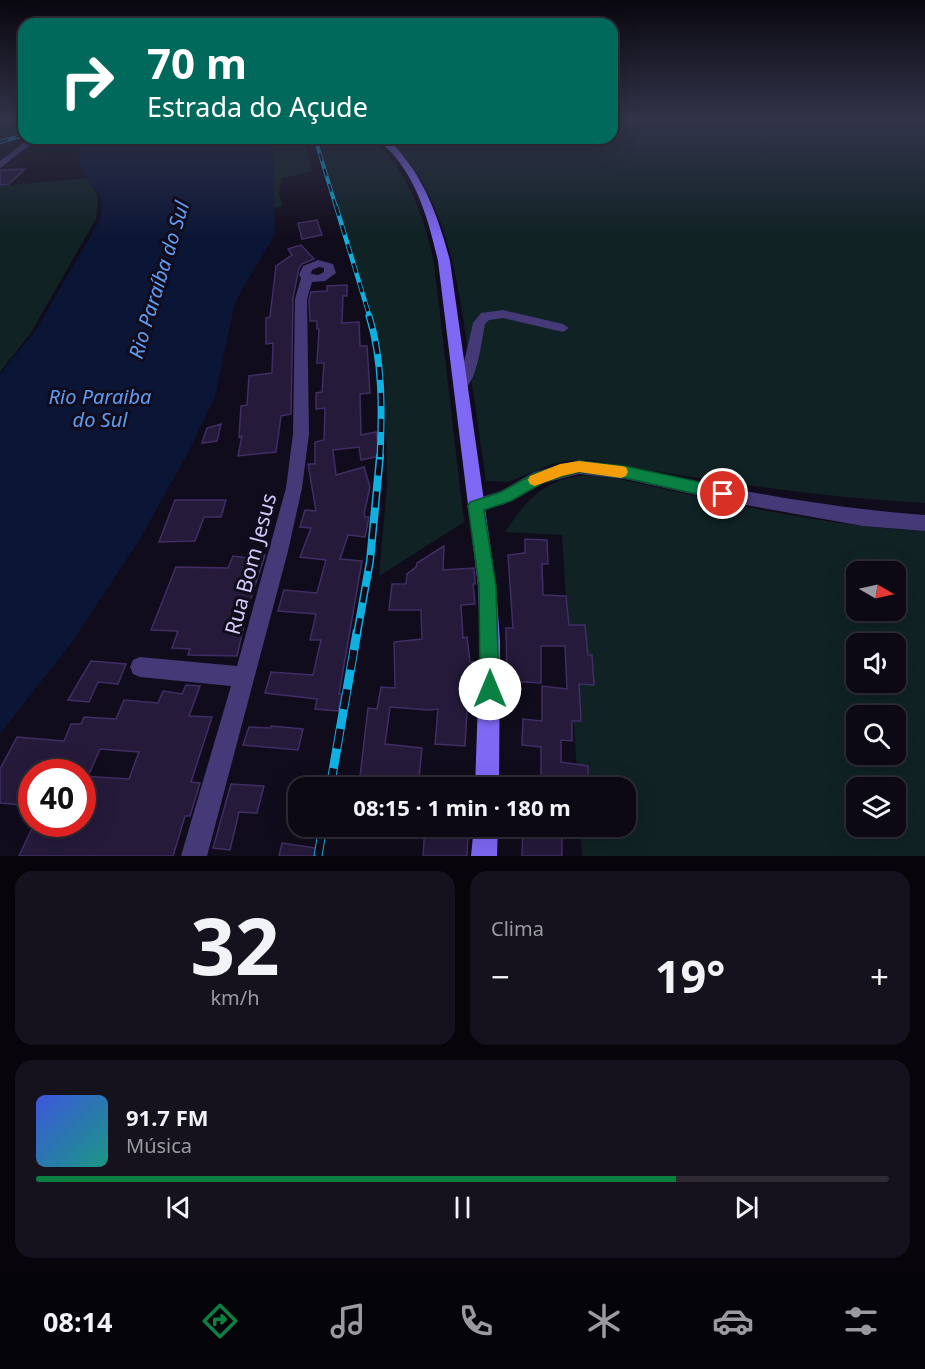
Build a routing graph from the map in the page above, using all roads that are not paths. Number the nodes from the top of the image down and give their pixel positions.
1 (400, 159) edge
2 (307, 277) dead end
3 (563, 328) dead end
4 (462, 385) junction
5 (476, 506) junction
6 (925, 523) edge
7 (140, 667) dead end
8 (242, 678) junction
9 (487, 777) edge
10 (485, 837) edge
11 (194, 856) edge
12 (484, 856) edge

1 - 4 street
2 - 8 street, Rua Bom Jesus
3 - 4 street
4 - 5 street
5 - 6 street
5 - 9 street
7 - 8 street
8 - 11 street, Rua Bom Jesus
10 - 12 street

